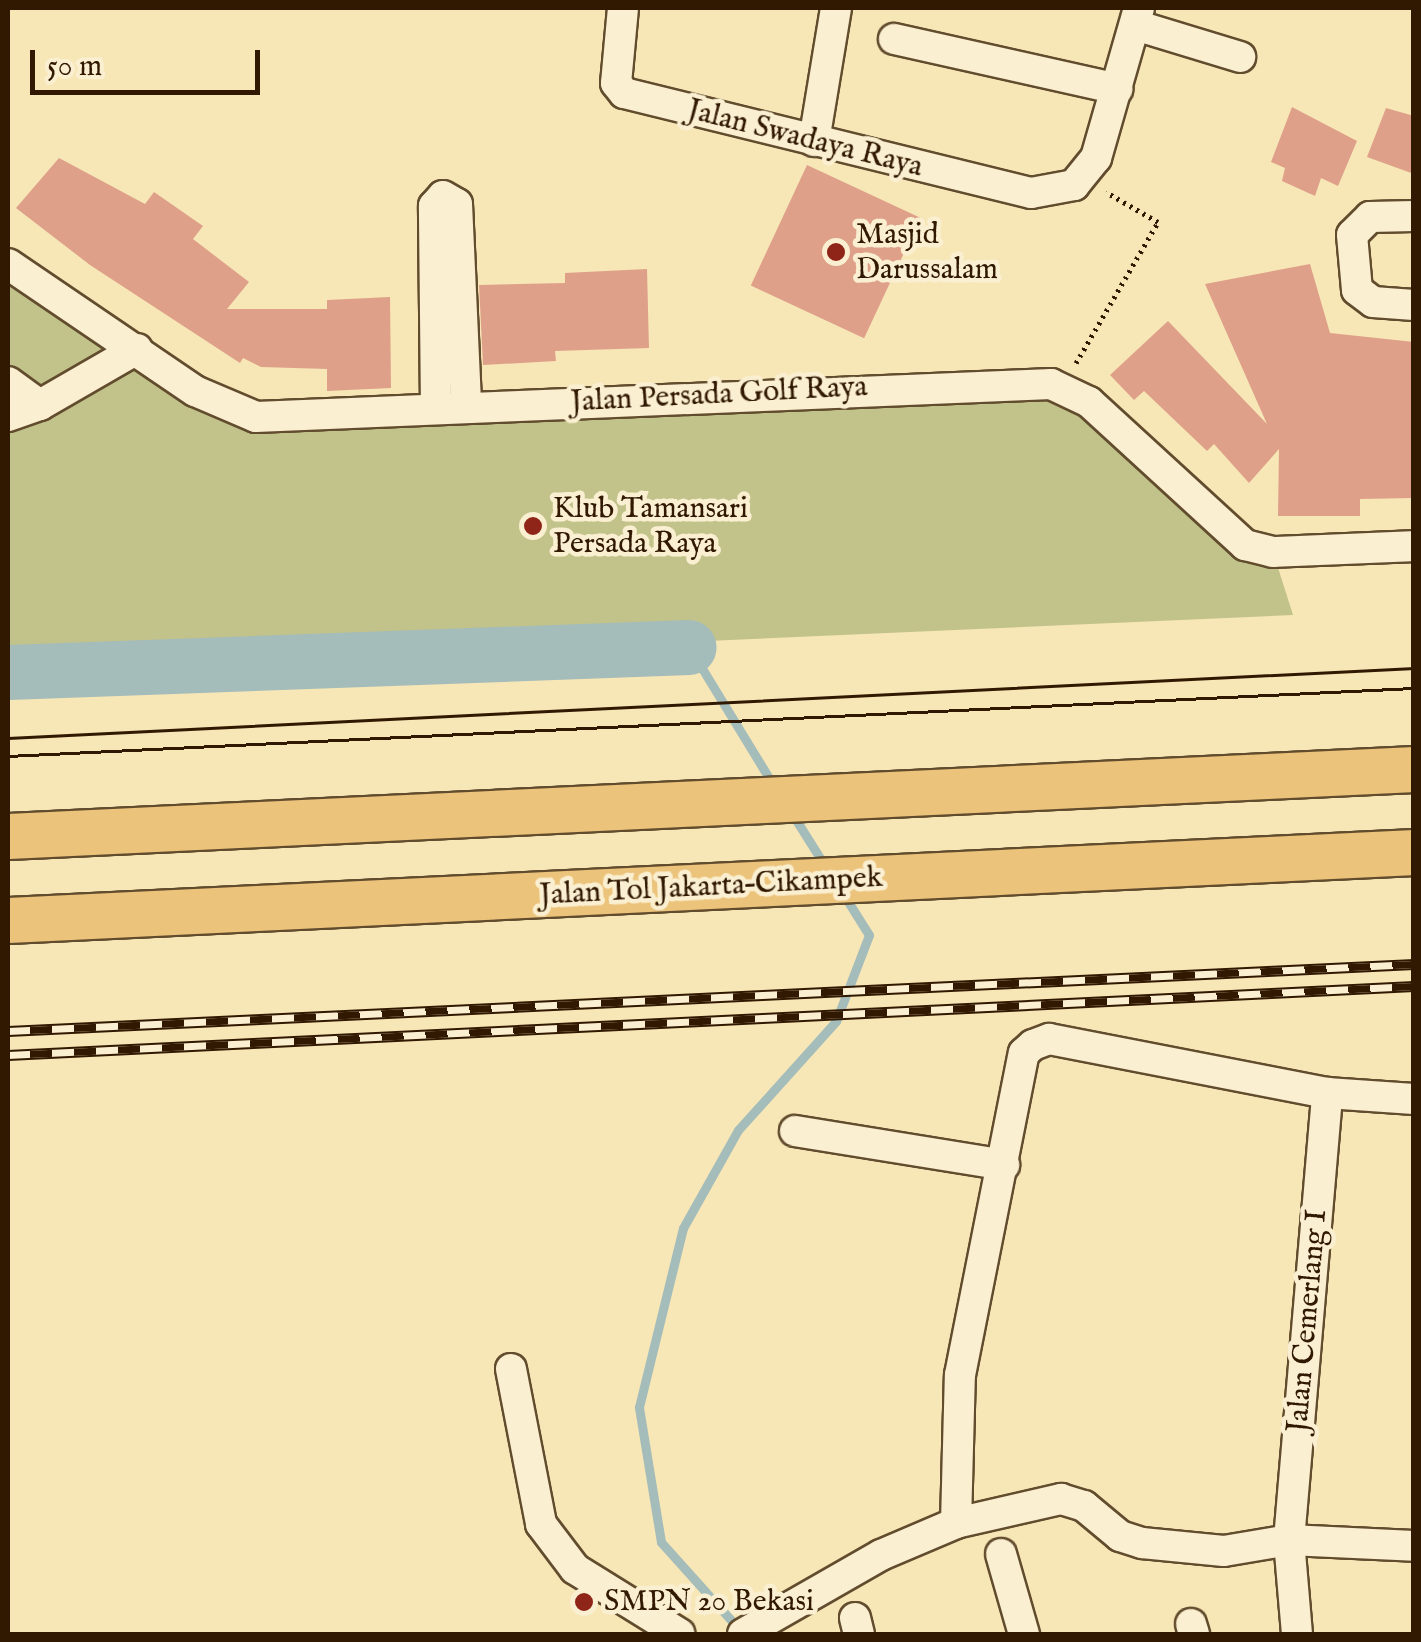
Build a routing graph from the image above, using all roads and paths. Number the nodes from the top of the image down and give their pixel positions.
1 (622, 8) edge
2 (836, 8) edge
3 (1137, 16) edge
4 (894, 38) dead end
5 (1240, 57) dead end
6 (1117, 89) junction
7 (814, 141) junction
8 (1078, 182) junction
9 (1414, 216) edge
10 (8, 264) edge
11 (1414, 305) edge
12 (1091, 338) dead end
13 (136, 349) junction
14 (8, 382) edge
15 (40, 405) junction
16 (451, 407) junction
17 (8, 416) edge
18 (1414, 546) edge
19 (1414, 770) edge
20 (8, 836) edge
21 (1414, 852) edge
22 (8, 920) edge
23 (1327, 1093) junction
24 (1414, 1099) edge
25 (795, 1131) dead end
26 (1004, 1166) junction
27 (510, 1370) dead end
28 (956, 1523) junction
29 (1289, 1540) junction
30 (1414, 1546) edge
31 (1001, 1554) dead end
32 (680, 1634) edge
33 (744, 1634) edge
34 (1024, 1634) edge
35 (1296, 1634) edge

1 - 7 street, Jalan Swadaya Raya
2 - 7 street
3 - 5 street
3 - 6 street
4 - 6 street
6 - 8 street
7 - 8 street, Jalan Swadaya Raya
8 - 12 path
9 - 11 street
10 - 13 street, Jalan Persada Golf Raya
13 - 15 street
13 - 16 street, Jalan Persada Golf Raya
14 - 15 street
15 - 17 street
16 - 16 street
16 - 18 street, Jalan Persada Golf Raya
19 - 20 highway
21 - 22 highway, Jalan Tol Jakarta–Cikampek
23 - 24 street
23 - 26 street
23 - 29 street, Jalan Cemerlang I
25 - 26 street
26 - 28 street
27 - 32 street
28 - 29 street
28 - 33 street
29 - 30 street
29 - 35 street, Jalan Cemerlang I
31 - 34 street

